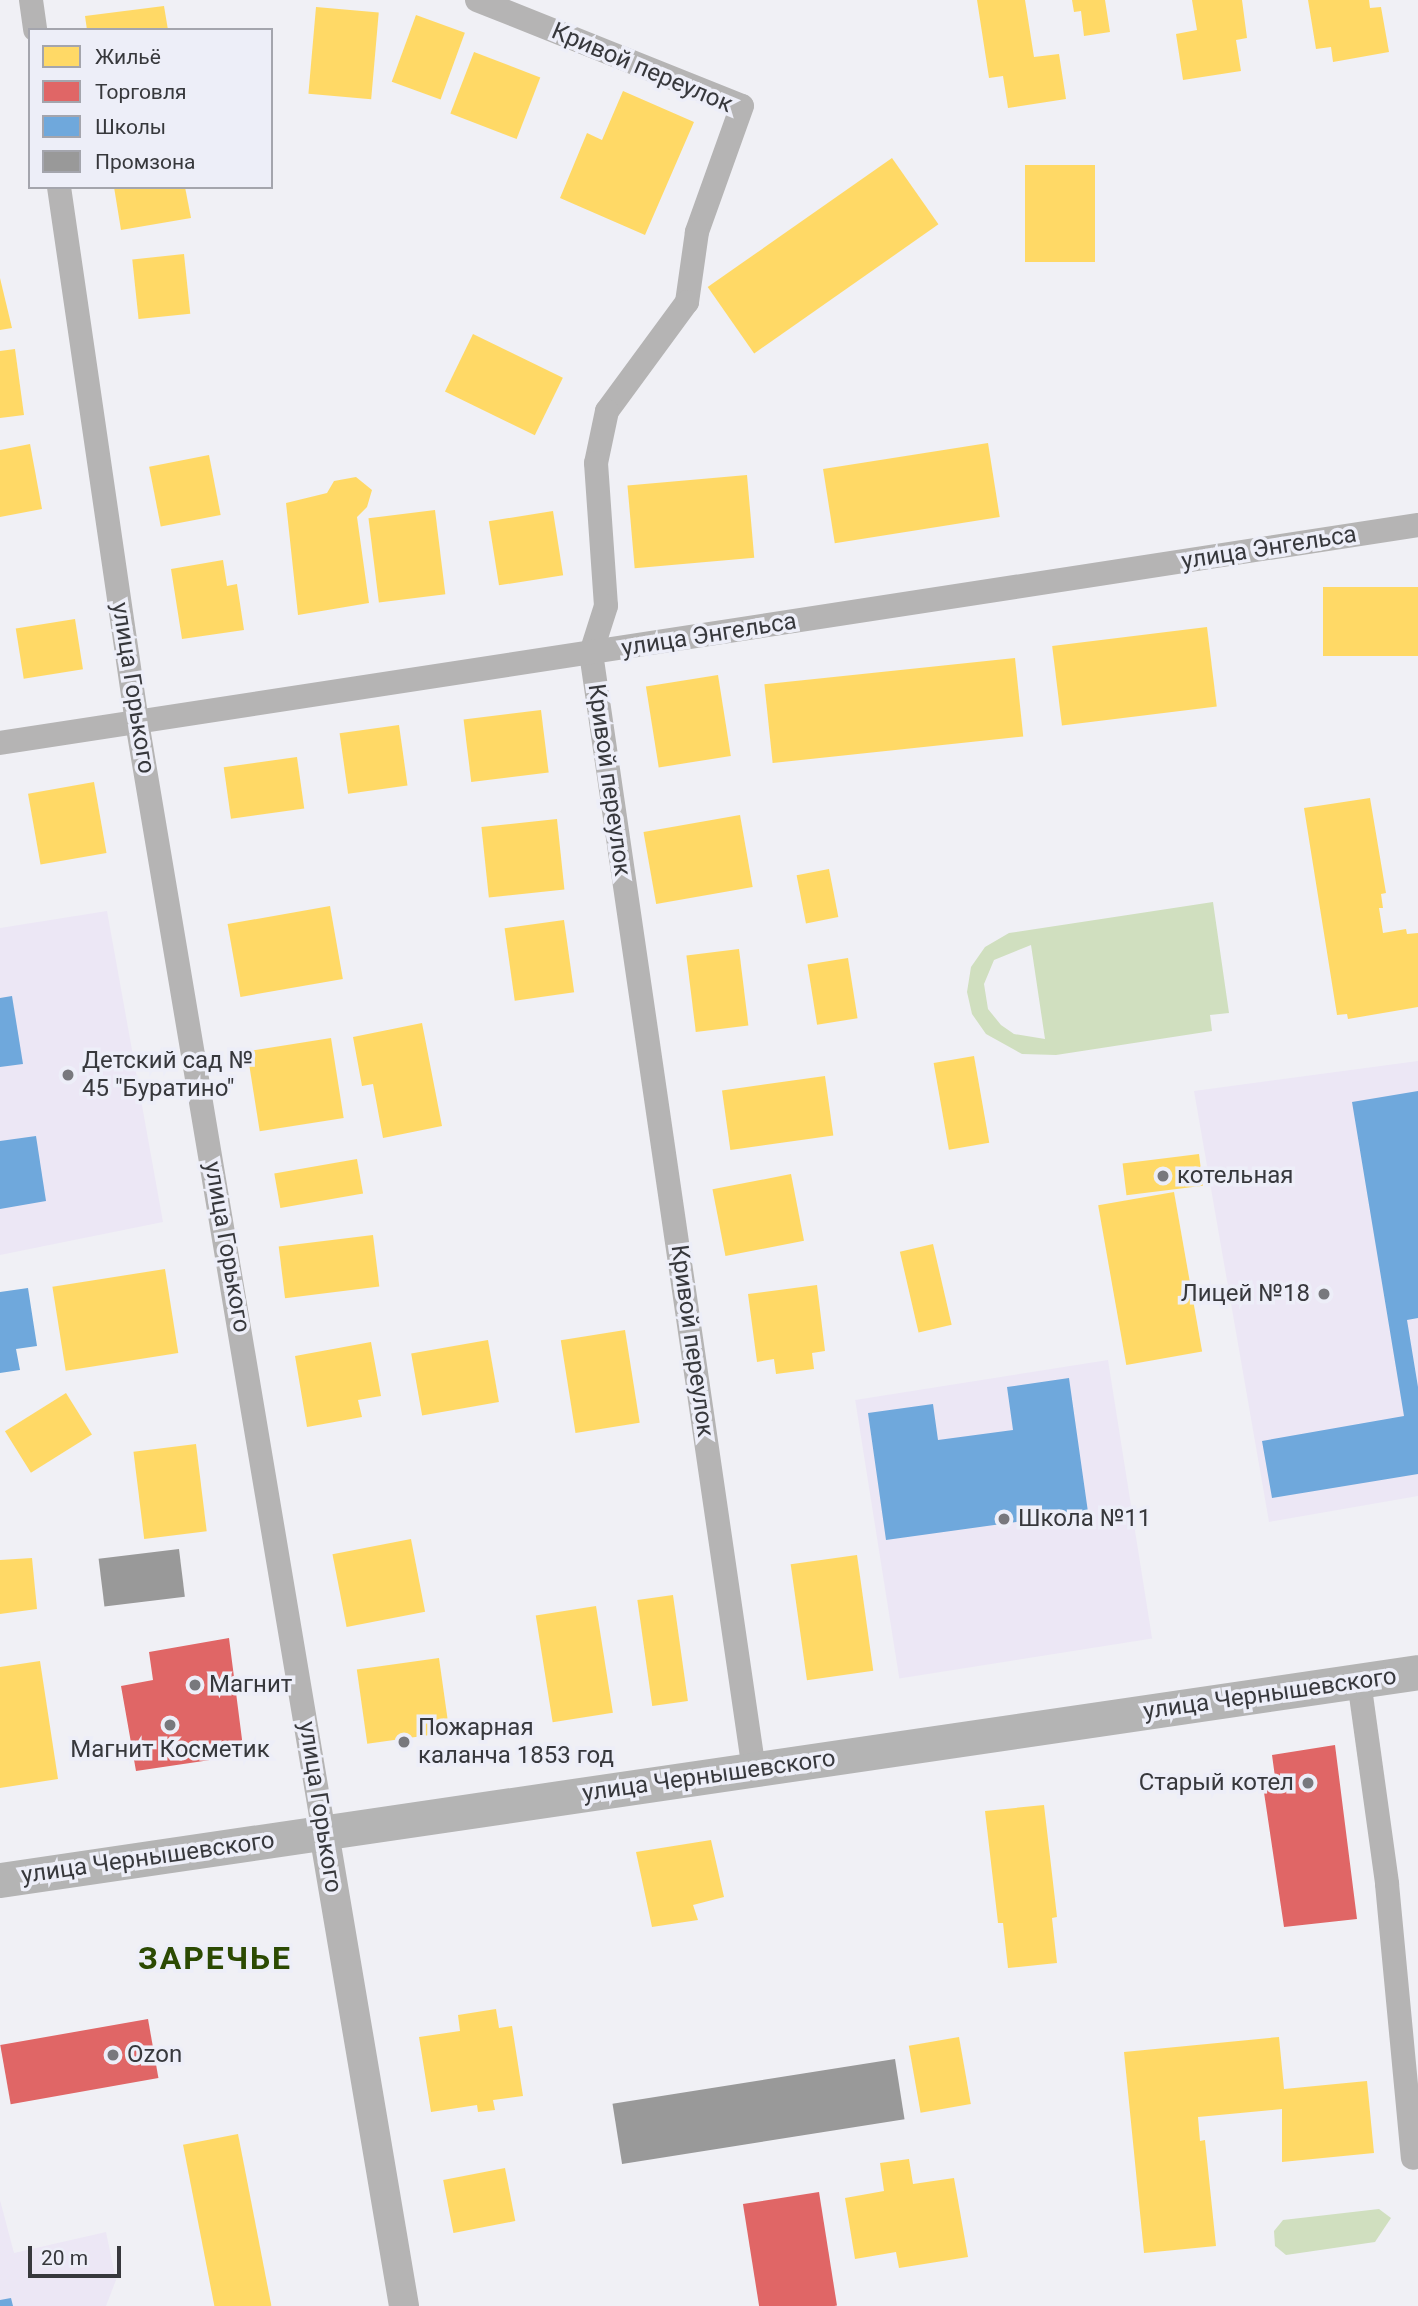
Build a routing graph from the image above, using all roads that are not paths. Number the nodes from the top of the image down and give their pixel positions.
1 (31, 0) edge
2 (477, 0) edge
3 (35, 28) edge
4 (58, 189) edge
5 (1418, 525) edge
6 (591, 653) junction
7 (137, 722) junction
8 (0, 743) edge
9 (1418, 1672) edge
10 (1359, 1681) junction
11 (754, 1770) junction
12 (324, 1833) junction
13 (0, 1880) edge
14 (1413, 2158) dead end
15 (404, 2306) edge

1 - 3 street
2 - 6 street, Кривой переулок
4 - 7 street, улица Горького
5 - 6 street, улица Энгельса
6 - 7 street, улица Энгельса
6 - 11 street, Кривой переулок
7 - 8 street, улица Энгельса
7 - 12 street, улица Горького
9 - 10 main road, улица Чернышевского
10 - 11 main road, улица Чернышевского
10 - 14 street
11 - 12 main road, улица Чернышевского
12 - 13 main road, улица Чернышевского
12 - 15 street, улица Горького

